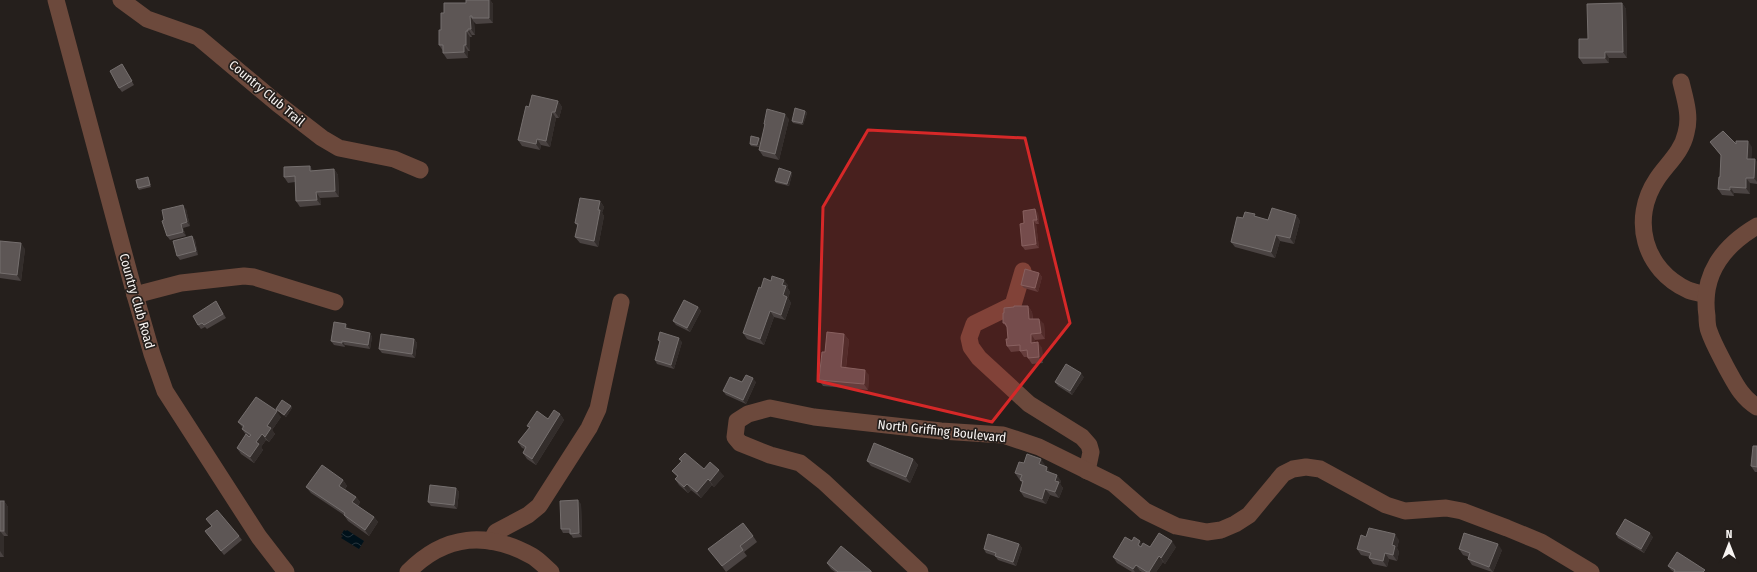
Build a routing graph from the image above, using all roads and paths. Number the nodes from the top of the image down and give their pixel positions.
1 (56, 0) edge
2 (121, 0) edge
3 (1681, 82) dead end
4 (420, 170) dead end
5 (1757, 226) edge
6 (1023, 271) edge
7 (135, 295) junction
8 (1706, 295) junction
9 (335, 302) dead end
10 (621, 302) dead end
11 (1757, 407) edge
12 (1088, 471) junction
13 (491, 541) junction
14 (286, 572) edge
15 (408, 572) edge
16 (552, 572) edge
17 (920, 572) edge
18 (1591, 572) edge

1 - 7 street, Country Club Road
2 - 4 street, Country Club Trail
3 - 8 street
5 - 8 street
6 - 12 street
7 - 9 street
7 - 14 street, Country Club Road
8 - 11 street
10 - 13 street
12 - 17 street, North Griffing Boulevard
12 - 18 street, North Griffing Boulevard
13 - 15 street
13 - 16 street

